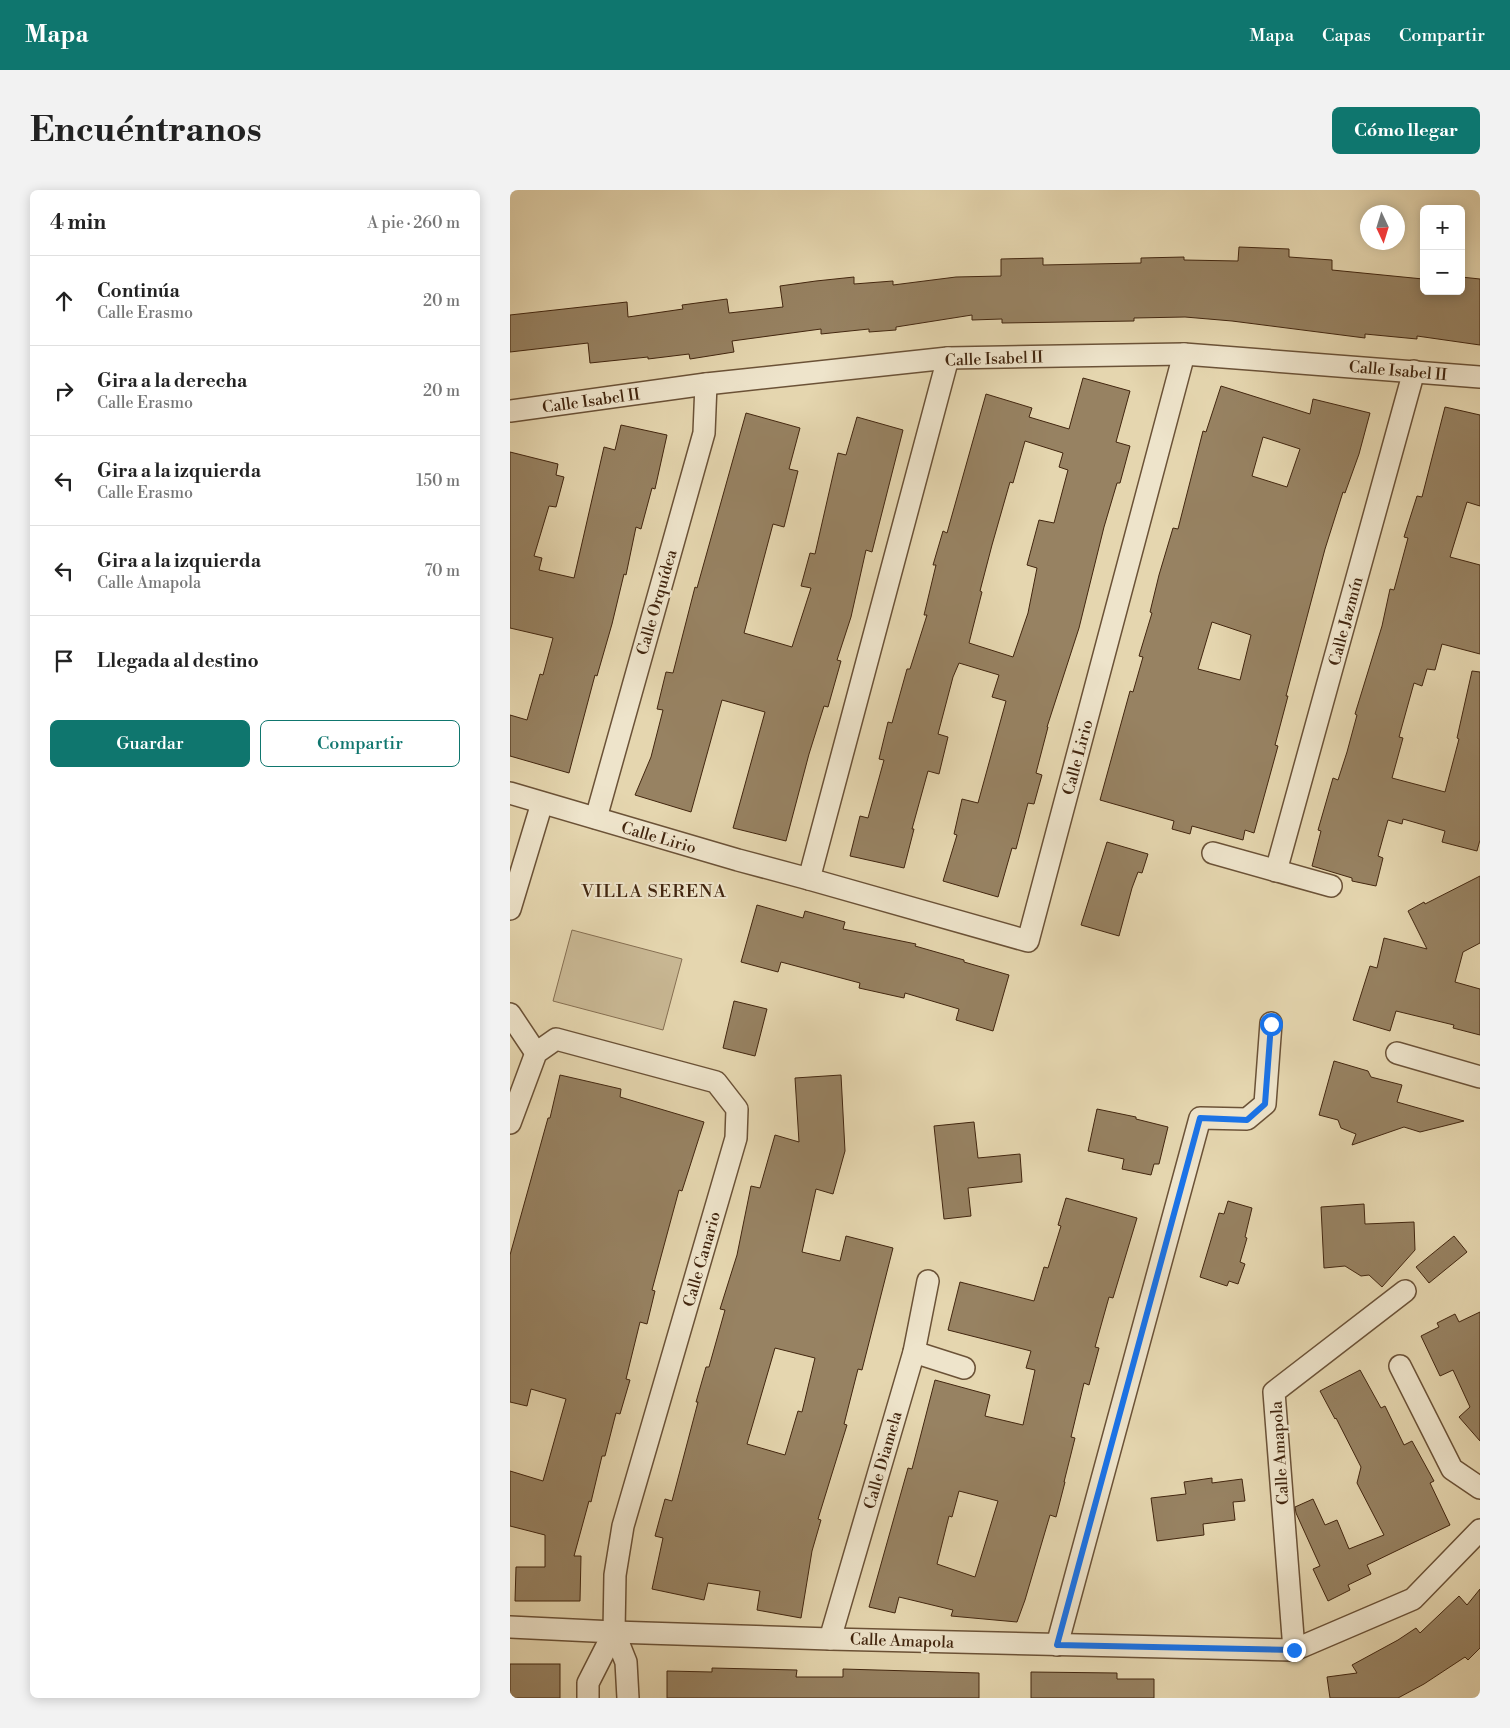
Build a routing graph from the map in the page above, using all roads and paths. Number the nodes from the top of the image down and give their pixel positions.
1 (1184, 354) junction
2 (948, 358) junction
3 (1414, 371) junction
4 (1480, 377) edge
5 (706, 384) junction
6 (510, 411) edge
7 (510, 793) edge
8 (542, 803) junction
9 (596, 818) junction
10 (1213, 853) dead end
11 (1276, 871) junction
12 (809, 879) junction
13 (1331, 886) dead end
14 (510, 909) edge
15 (510, 1014) edge
16 (1271, 1024) dead end
17 (536, 1053) junction
18 (1397, 1053) dead end
19 (1480, 1077) edge
20 (510, 1123) edge
21 (928, 1281) dead end
22 (1405, 1291) dead end
23 (914, 1352) junction
24 (1400, 1366) dead end
25 (964, 1368) dead end
26 (1480, 1488) edge
27 (1480, 1530) edge
28 (510, 1627) edge
29 (614, 1632) junction
30 (830, 1639) junction
31 (1057, 1645) junction
32 (1294, 1650) junction
33 (588, 1698) edge
34 (628, 1698) edge

1 - 2 street, Calle Isabel II
1 - 3 street, Calle Isabel II
1 - 12 street, Calle Lirio
2 - 5 street, Calle Isabel II
2 - 12 street
3 - 4 street, Calle Isabel II
3 - 11 street, Calle Jazmín
5 - 6 street, Calle Isabel II
5 - 9 street, Calle Orquídea
7 - 8 street, Calle Lirio
8 - 9 street, Calle Lirio
8 - 14 street
9 - 12 street, Calle Lirio
10 - 11 street
11 - 13 street
15 - 17 street
16 - 31 street
17 - 20 street
17 - 29 street, Calle Canario
18 - 19 street
21 - 23 street, Calle Diamela
22 - 32 street, Calle Amapola
23 - 25 street
23 - 30 street, Calle Diamela
24 - 26 street
27 - 32 street, Calle Amapola
28 - 29 street, Calle Amapola
29 - 30 street, Calle Amapola
29 - 33 street
29 - 34 street, Calle Canario
30 - 31 street, Calle Amapola
31 - 32 street, Calle Amapola

